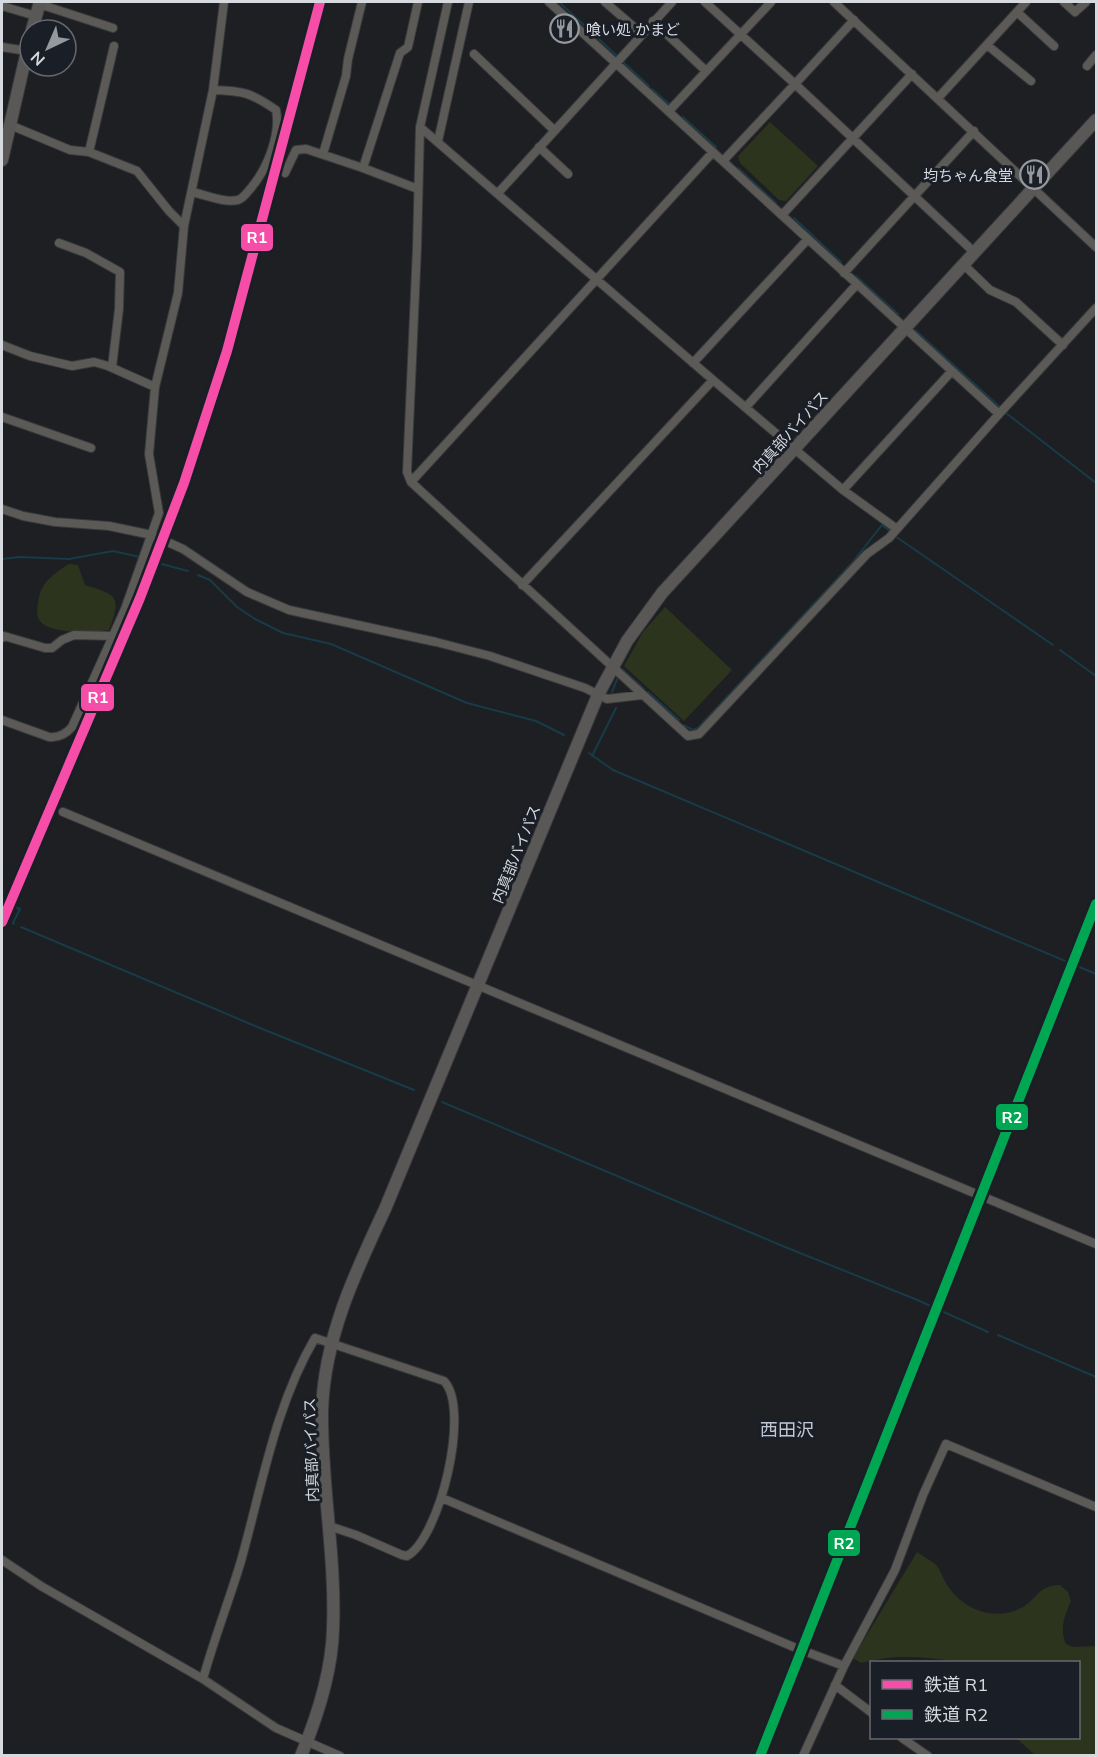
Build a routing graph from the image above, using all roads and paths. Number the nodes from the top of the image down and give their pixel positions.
1 (224, 2) edge
2 (362, 2) edge
3 (418, 2) edge
4 (448, 2) edge
5 (469, 2) edge
6 (549, 2) edge
7 (605, 2) edge
8 (672, 2) edge
9 (705, 2) edge
10 (771, 2) edge
11 (834, 2) edge
12 (1026, 2) edge
13 (1064, 2) edge
14 (1086, 2) edge
15 (2, 6) edge
16 (38, 7) edge
17 (1017, 12) junction
18 (854, 20) junction
19 (654, 21) junction
20 (112, 28) dead end
21 (642, 34) junction
22 (740, 34) junction
23 (18, 45) edge
24 (987, 45) junction
25 (114, 46) dead end
26 (1054, 46) dead end
27 (2, 47) edge
28 (474, 54) dead end
29 (1096, 55) edge
30 (615, 63) junction
31 (1087, 66) dead end
32 (706, 70) junction
33 (912, 74) junction
34 (20, 78) edge
35 (1030, 81) dead end
36 (795, 84) junction
37 (213, 90) junction
38 (938, 98) junction
39 (669, 111) junction
40 (1096, 120) edge
41 (10, 125) junction
42 (420, 127) junction
43 (554, 130) junction
44 (974, 132) junction
45 (852, 138) junction
46 (438, 141) junction
47 (539, 147) junction
48 (89, 152) junction
49 (713, 152) junction
50 (323, 154) junction
51 (2, 160) edge
52 (723, 161) junction
53 (363, 168) junction
54 (285, 173) dead end
55 (568, 174) dead end
56 (1034, 188) junction
57 (418, 189) junction
58 (192, 192) junction
59 (498, 193) junction
60 (915, 197) junction
61 (783, 215) junction
62 (184, 226) junction
63 (808, 239) junction
64 (59, 243) dead end
65 (1096, 247) edge
66 (975, 253) junction
67 (964, 265) junction
68 (844, 273) junction
69 (596, 278) junction
70 (856, 284) junction
71 (1096, 308) edge
72 (905, 329) junction
73 (2, 345) edge
74 (1063, 345) junction
75 (693, 363) junction
76 (112, 367) junction
77 (951, 372) junction
78 (713, 380) junction
79 (155, 387) junction
80 (746, 407) junction
81 (999, 414) junction
82 (2, 417) edge
83 (91, 448) dead end
84 (796, 449) junction
85 (411, 482) junction
86 (843, 490) junction
87 (2, 509) edge
88 (897, 529) junction
89 (152, 535) junction
90 (522, 585) junction
91 (113, 636) junction
92 (2, 638) edge
93 (612, 667) junction
94 (598, 695) junction
95 (642, 695) junction
96 (2, 720) edge
97 (63, 812) dead end
98 (478, 985) junction
99 (1096, 1244) edge
100 (331, 1343) junction
101 (442, 1498) junction
102 (1096, 1507) edge
103 (329, 1526) junction
104 (2, 1560) edge
105 (844, 1666) junction
106 (203, 1679) junction
107 (835, 1685) junction
108 (870, 1711) edge
109 (905, 1739) edge
110 (307, 1742) junction
111 (301, 1755) edge
112 (340, 1755) edge
113 (803, 1755) edge
114 (928, 1755) edge

1 - 37 street
2 - 50 street
3 - 53 street
4 - 42 street
5 - 46 street
6 - 30 street
7 - 21 street
8 - 19 street
9 - 22 street
10 - 22 street
11 - 18 street
12 - 17 street
13 - 14 street
15 - 16 street
16 - 20 street
17 - 24 street
17 - 26 street
18 - 33 street
18 - 36 street
19 - 21 street
19 - 32 street
21 - 30 street
22 - 32 street
22 - 36 street
23 - 27 street
24 - 35 street
24 - 38 street
25 - 48 street
28 - 43 street
29 - 31 street
30 - 39 street
30 - 43 street
32 - 39 street
33 - 38 street
33 - 45 street
34 - 41 highway
36 - 45 street
36 - 52 street
37 - 58 street
37 - 58 street
38 - 44 street
39 - 49 street
40 - 56 highway, 内真部バイパス
41 - 48 street
41 - 51 highway
42 - 46 street
42 - 57 street
43 - 47 street
44 - 56 street
44 - 60 street
45 - 60 street
45 - 61 street
46 - 59 street
47 - 55 street
47 - 59 street
48 - 62 street
49 - 52 street
49 - 69 street
50 - 53 street
50 - 54 street
52 - 61 street
53 - 57 street
56 - 65 street
56 - 66 highway, 内真部バイパス
57 - 85 street
58 - 62 street
59 - 69 street
60 - 66 street
60 - 68 street
61 - 63 street
62 - 79 street
63 - 68 street
63 - 75 street
64 - 76 street
66 - 67 highway, 内真部バイパス
67 - 72 highway, 内真部バイパス
67 - 74 street
68 - 70 street
69 - 75 street
69 - 85 street
70 - 72 street
70 - 80 street
71 - 74 street
72 - 77 street
72 - 84 highway, 内真部バイパス
73 - 76 street
74 - 81 street
75 - 78 street
76 - 79 street
77 - 81 street
77 - 86 street
78 - 80 street
78 - 90 street
79 - 89 street
80 - 84 street
81 - 88 street
82 - 83 street
84 - 86 street
84 - 93 highway, 内真部バイパス
85 - 90 street
86 - 88 street
87 - 89 street
88 - 95 street
89 - 91 street
89 - 94 street
90 - 93 street
91 - 92 street
91 - 96 street
93 - 94 highway, 内真部バイパス
93 - 95 street
94 - 95 street
94 - 98 highway, 内真部バイパス
97 - 98 street
98 - 99 street
98 - 100 highway, 内真部バイパス
100 - 101 street
100 - 103 highway, 内真部バイパス
100 - 106 street
101 - 103 street
101 - 105 street
102 - 105 street
103 - 110 highway, 内真部バイパス
104 - 106 street
105 - 107 street
106 - 110 street
107 - 108 street
107 - 113 street
109 - 114 street
110 - 111 highway, 内真部バイパス
110 - 112 street

